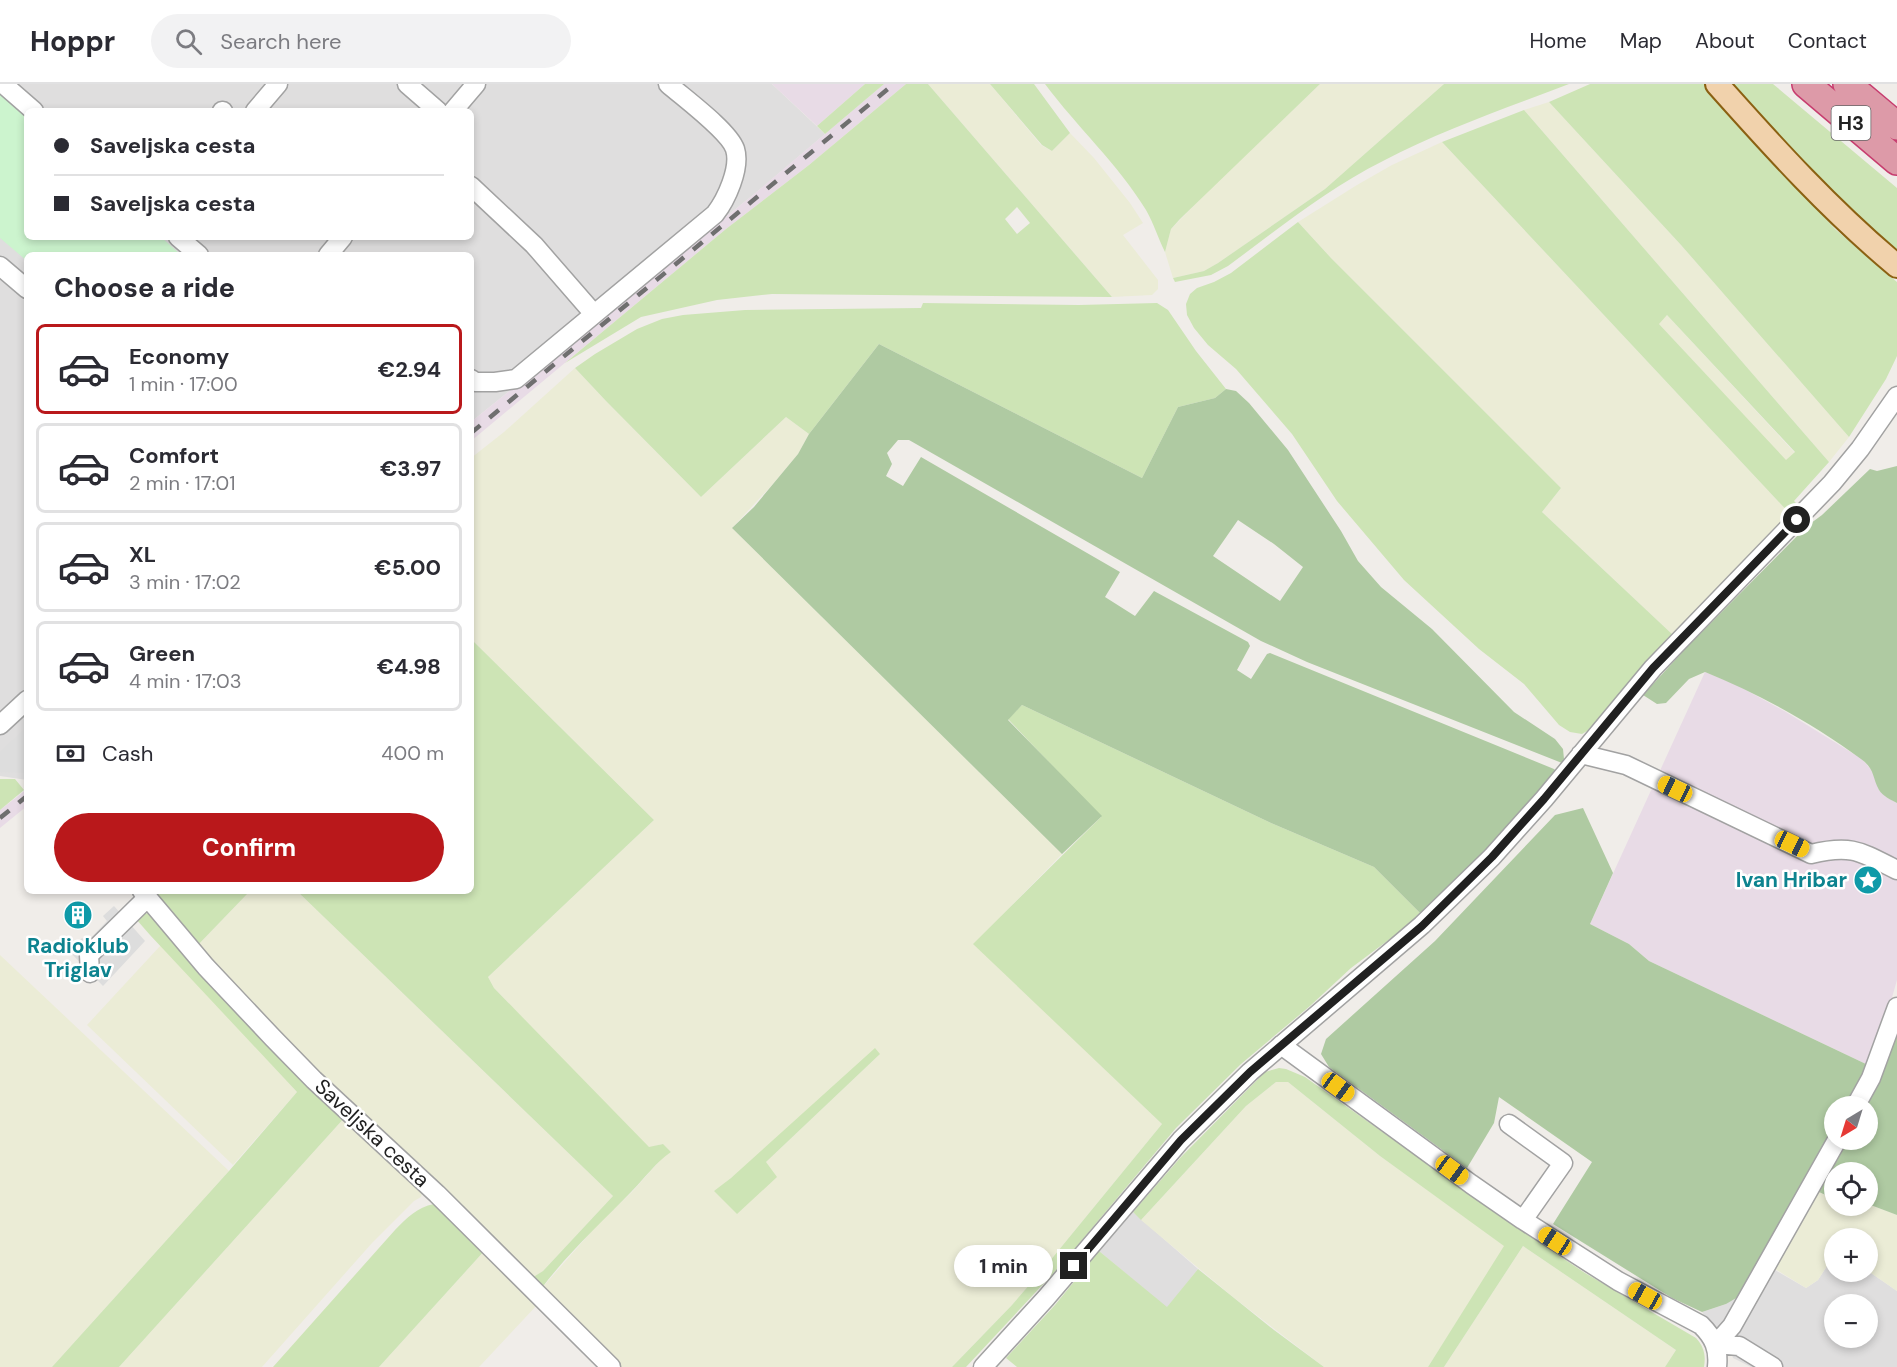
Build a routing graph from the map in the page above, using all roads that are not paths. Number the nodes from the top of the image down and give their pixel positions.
1 (4, 84) edge
2 (278, 84) edge
3 (407, 84) edge
4 (476, 84) edge
5 (668, 84) edge
6 (1717, 84) edge
7 (1806, 84) edge
8 (1847, 84) edge
9 (31, 108) edge
10 (258, 108) edge
11 (435, 108) edge
12 (456, 108) edge
13 (1897, 126) edge
14 (1897, 161) edge
15 (474, 189) edge
16 (182, 240) edge
17 (196, 252) edge
18 (0, 266) edge
19 (1897, 267) edge
20 (24, 286) edge
21 (594, 314) junction
22 (474, 381) edge
23 (1897, 396) edge
24 (24, 703) edge
25 (0, 725) edge
26 (1581, 754) junction
27 (1897, 870) edge
28 (145, 894) edge
29 (90, 973) dead end
30 (1897, 1007) edge
31 (1281, 1045) junction
32 (1860, 1096) edge
33 (1509, 1124) dead end
34 (1831, 1150) edge
35 (1523, 1220) junction
36 (1716, 1344) junction
37 (611, 1367) edge
38 (983, 1367) edge
39 (1717, 1367) edge
40 (1773, 1367) edge

1 - 9 street
2 - 10 street
3 - 11 street
4 - 12 street
5 - 21 street
6 - 19 main road
7 - 14 highway, H3
8 - 13 highway, H3
15 - 21 street
16 - 17 street
18 - 20 street
21 - 22 street
23 - 26 street
24 - 25 street
26 - 27 street
26 - 31 street
28 - 29 street
28 - 37 street, Saveljska cesta
30 - 32 street
31 - 35 street
31 - 38 street
33 - 35 street
34 - 36 street
35 - 36 street
36 - 39 street
36 - 40 street

